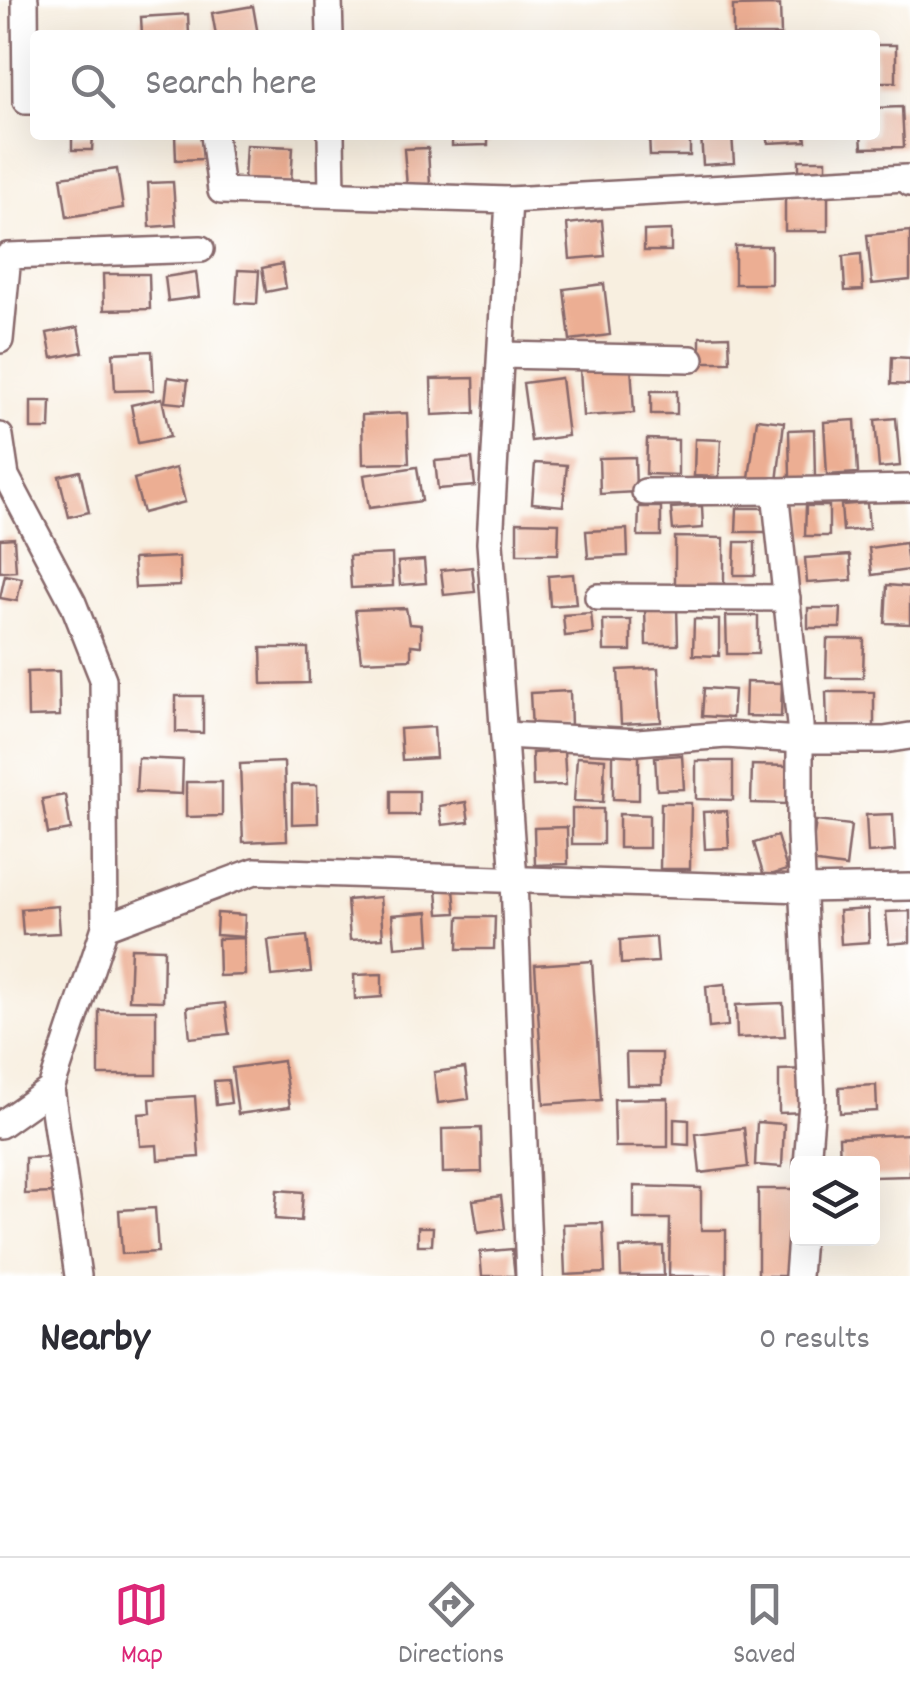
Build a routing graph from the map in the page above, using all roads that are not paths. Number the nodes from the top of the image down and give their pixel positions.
1 (25, 0) edge
2 (329, 0) edge
3 (330, 30) edge
4 (30, 101) edge
5 (215, 140) edge
6 (331, 140) edge
7 (910, 184) edge
8 (332, 194) junction
9 (510, 200) junction
10 (202, 248) dead end
11 (0, 340) edge
12 (500, 355) junction
13 (691, 359) dead end
14 (0, 436) edge
15 (910, 488) edge
16 (775, 491) junction
17 (645, 492) dead end
18 (598, 597) dead end
19 (787, 598) junction
20 (504, 735) junction
21 (910, 736) edge
22 (800, 740) junction
23 (514, 880) junction
24 (910, 886) edge
25 (802, 889) junction
26 (105, 927) junction
27 (51, 1089) junction
28 (0, 1125) edge
29 (808, 1156) edge
30 (800, 1246) edge
31 (78, 1276) edge
32 (528, 1276) edge
33 (798, 1276) edge

1 - 4 street
2 - 3 street
5 - 8 street
6 - 8 street
7 - 9 street
8 - 9 street
9 - 12 street
10 - 11 street
12 - 13 street
12 - 20 street
14 - 26 street
15 - 16 street
16 - 17 street
16 - 19 street
18 - 19 street
19 - 22 street
20 - 22 street
20 - 23 street
21 - 22 street
22 - 25 street
23 - 25 street
23 - 26 street
23 - 32 street
24 - 25 street
25 - 29 street
26 - 27 street
27 - 28 street
27 - 31 street
30 - 33 street

